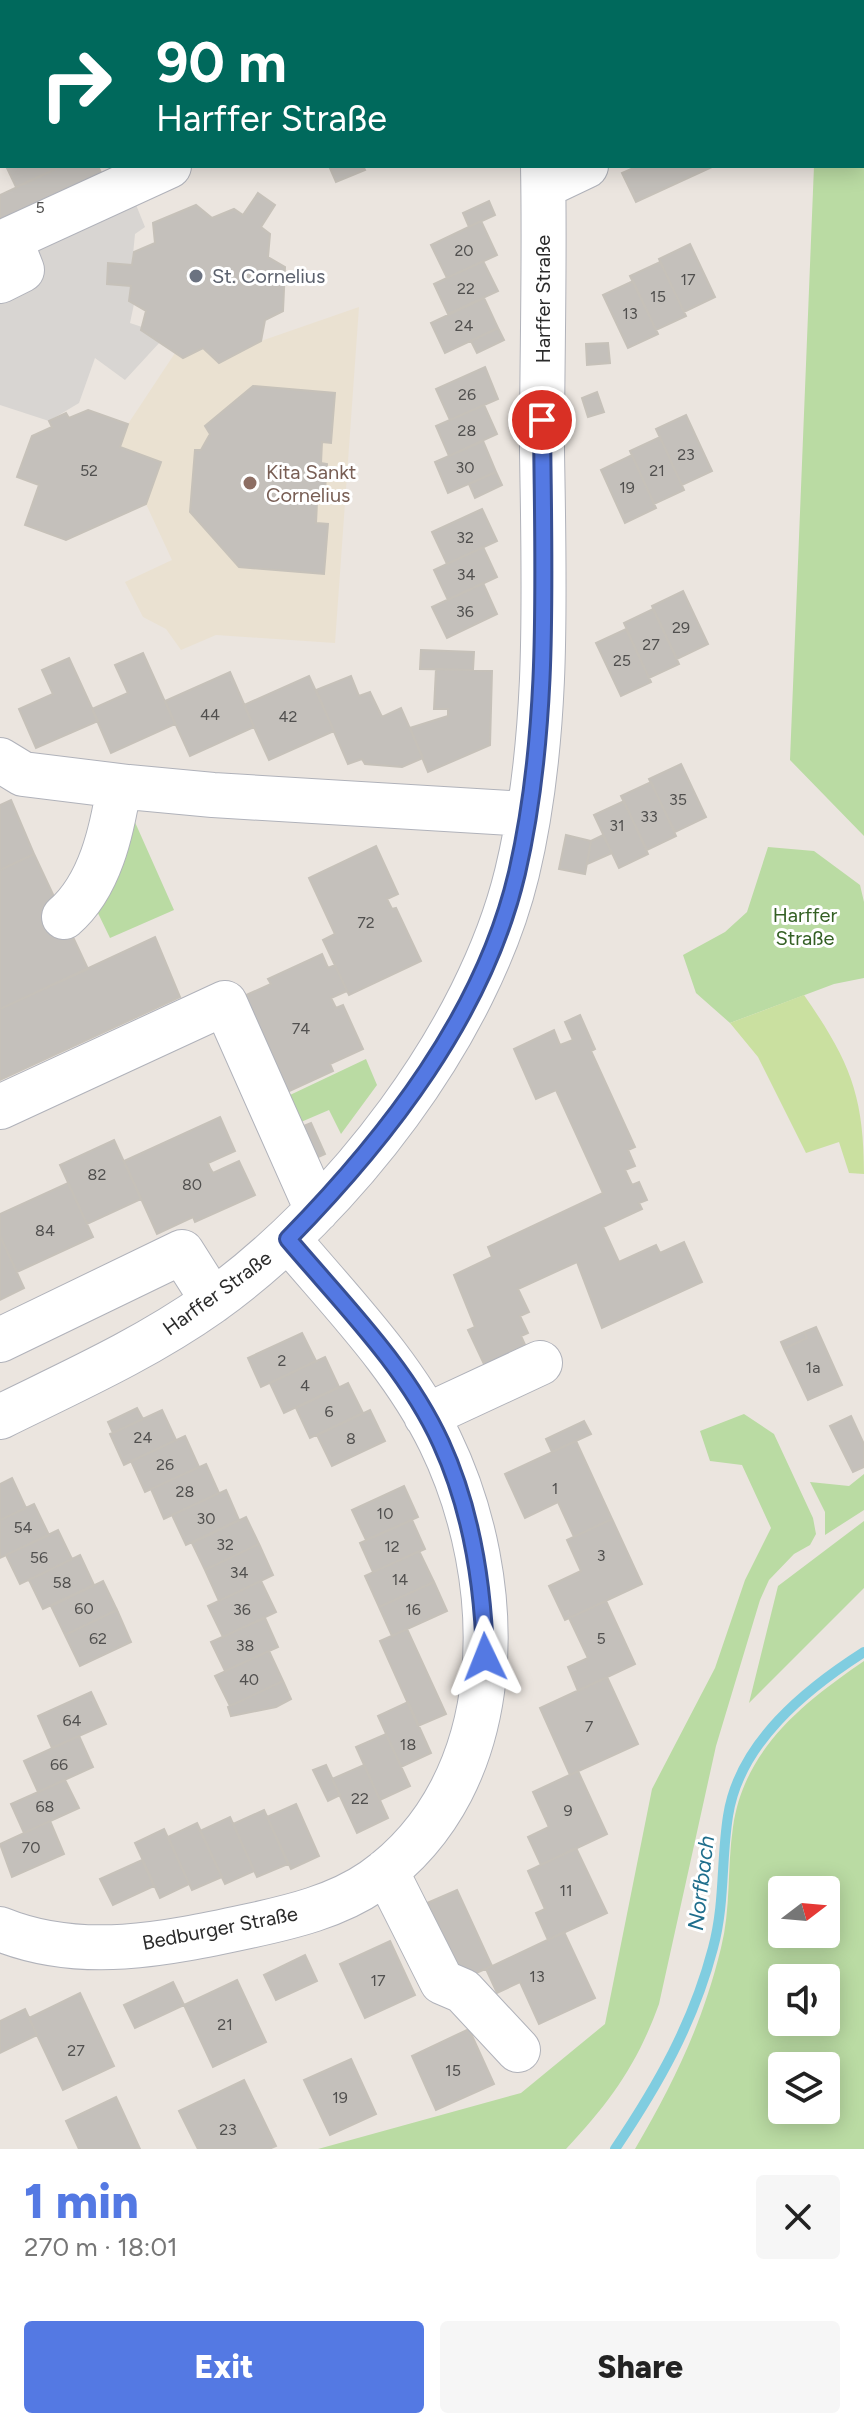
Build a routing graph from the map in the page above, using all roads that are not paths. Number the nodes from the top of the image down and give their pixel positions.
1 (159, 168) edge
2 (577, 168) edge
3 (124, 175) edge
4 (543, 176) edge
5 (0, 281) edge
6 (0, 760) edge
7 (119, 786) junction
8 (527, 814) junction
9 (64, 917) dead end
10 (0, 1107) edge
11 (303, 1224) junction
12 (213, 1301) junction
13 (0, 1340) edge
14 (0, 1357) edge
15 (540, 1363) dead end
16 (10, 1411) edge
17 (426, 1416) junction
18 (386, 1871) junction
19 (0, 1929) edge
20 (518, 2050) dead end

1 - 3 street
2 - 4 street
3 - 5 street
4 - 8 street, Harffer Straße
6 - 7 street
7 - 8 street
7 - 9 street
8 - 11 street, Harffer Straße
10 - 11 street, Bedburger Straße
11 - 12 street, Harffer Straße
11 - 17 street, Bedburger Straße
12 - 13 street
12 - 16 street, Harffer Straße
14 - 16 street
15 - 17 street
17 - 18 street, Bedburger Straße
18 - 19 street, Bedburger Straße
18 - 20 street

